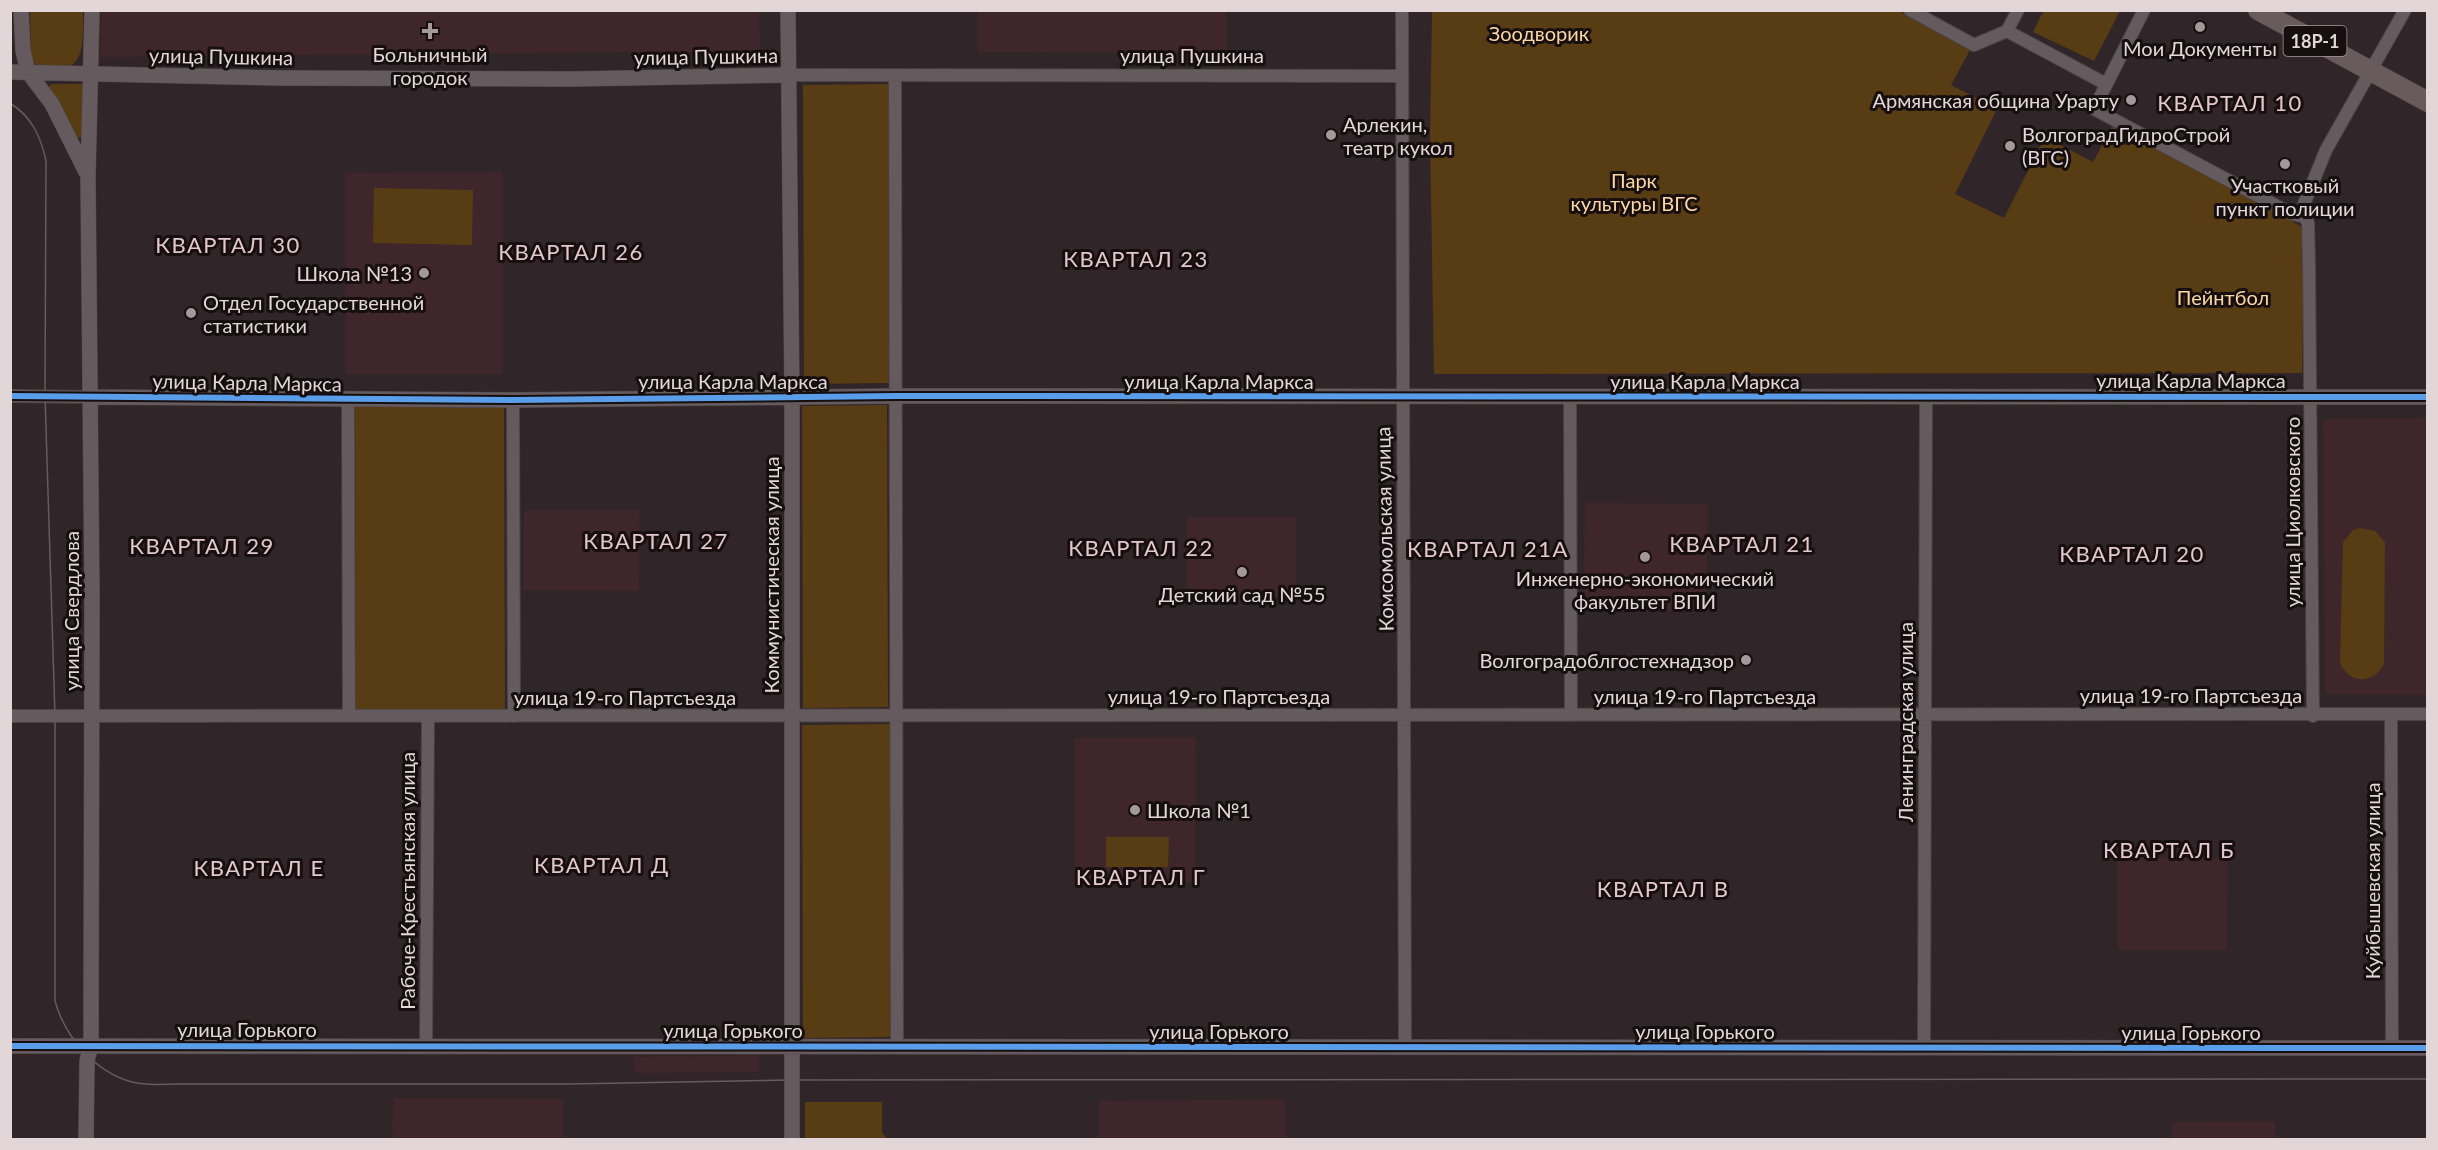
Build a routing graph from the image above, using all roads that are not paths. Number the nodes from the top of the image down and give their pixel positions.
1 (21, 10) edge
2 (92, 10) edge
3 (789, 10) edge
4 (1402, 10) edge
5 (1910, 10) edge
6 (2018, 10) edge
7 (2144, 10) edge
8 (2258, 10) edge
9 (2405, 10) edge
10 (2007, 31) junction
11 (2373, 71) junction
12 (10, 72) edge
13 (28, 72) junction
14 (91, 75) junction
15 (788, 75) junction
16 (895, 76) junction
17 (1402, 76) junction
18 (2106, 84) junction
19 (2427, 102) edge
20 (88, 177) junction
21 (2305, 216) junction
22 (10, 396) edge
23 (897, 396) junction
24 (91, 397) junction
25 (1926, 397) junction
26 (2310, 397) junction
27 (2427, 397) edge
28 (792, 398) junction
29 (1401, 398) junction
30 (1570, 398) junction
31 (348, 399) junction
32 (513, 400) junction
33 (2427, 714) edge
34 (1924, 715) junction
35 (2391, 715) junction
36 (10, 716) edge
37 (92, 716) junction
38 (349, 716) junction
39 (428, 716) junction
40 (514, 716) junction
41 (898, 716) junction
42 (1406, 716) junction
43 (1571, 716) junction
44 (2313, 716) junction
45 (792, 717) junction
46 (91, 1045) junction
47 (426, 1045) junction
48 (10, 1046) edge
49 (791, 1047) junction
50 (897, 1047) junction
51 (1405, 1047) junction
52 (1924, 1047) junction
53 (2392, 1048) junction
54 (2427, 1048) edge
55 (86, 1140) edge
56 (792, 1140) edge

1 - 13 street, улица Свердлова
2 - 14 street, улица Свердлова
3 - 15 street, Коммунистическая улица
4 - 17 street, Комсомольская улица
5 - 10 street
6 - 10 street
7 - 18 street
8 - 11 main road, 18Р-1
9 - 11 street, улица Циолковского
10 - 18 street
11 - 19 main road, 18Р-1
11 - 21 street, улица Циолковского
12 - 13 street, улица Пушкина
13 - 14 street, улица Пушкина
13 - 20 street, улица Свердлова
14 - 15 street, улица Пушкина
14 - 20 street, улица Свердлова
15 - 16 street, улица Пушкина
15 - 28 street, Коммунистическая улица
16 - 17 street, улица Пушкина
16 - 23 street
17 - 29 street, Комсомольская улица
18 - 21 street
20 - 24 street, улица Свердлова
21 - 26 street, улица Циолковского
22 - 24 street, улица Карла Маркса
23 - 28 street, улица Карла Маркса
23 - 29 street, улица Карла Маркса
23 - 41 street
24 - 31 street, улица Карла Маркса
24 - 37 street, улица Свердлова
25 - 26 street, улица Карла Маркса
25 - 30 street, улица Карла Маркса
25 - 34 street, Ленинградская улица
26 - 27 street, улица Карла Маркса
26 - 44 street, улица Циолковского
28 - 32 street, улица Карла Маркса
28 - 45 street, Коммунистическая улица
29 - 30 street, улица Карла Маркса
29 - 42 street, Комсомольская улица
30 - 43 street
31 - 32 street, улица Карла Маркса
31 - 38 street
32 - 40 street
33 - 35 street, улица 19-го Партсъезда
34 - 43 street, улица 19-го Партсъезда
34 - 44 street, улица 19-го Партсъезда
34 - 52 street, Ленинградская улица
35 - 44 street, улица 19-го Партсъезда
35 - 53 street, Куйбышевская улица
36 - 37 street, улица 19-го Партсъезда
37 - 38 street, улица 19-го Партсъезда
37 - 46 street, улица Свердлова
38 - 39 street, улица 19-го Партсъезда
39 - 40 street, улица 19-го Партсъезда
39 - 47 street, Рабоче-Крестьянская улица
40 - 45 street, улица 19-го Партсъезда
41 - 42 street, улица 19-го Партсъезда
41 - 45 street, улица 19-го Партсъезда
41 - 50 street
42 - 43 street, улица 19-го Партсъезда
42 - 51 street, Комсомольская улица
45 - 49 street, Коммунистическая улица
46 - 47 street, улица Горького
46 - 48 street, улица Горького
46 - 55 street, улица Свердлова
47 - 49 street, улица Горького
49 - 50 street, улица Горького
49 - 56 street, Коммунистическая улица
50 - 51 street, улица Горького
51 - 52 street, улица Горького
52 - 53 street, улица Горького
53 - 54 street, улица Горького

